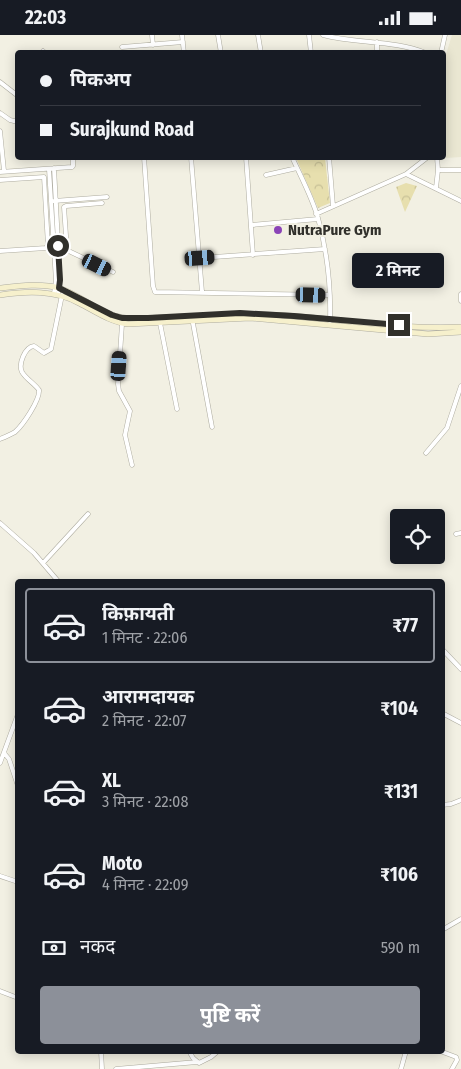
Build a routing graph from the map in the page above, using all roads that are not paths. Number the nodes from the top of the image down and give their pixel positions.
1 (152, 35) edge
2 (182, 35) edge
3 (218, 35) edge
4 (258, 35) edge
5 (309, 35) edge
6 (323, 35) edge
7 (446, 35) edge
8 (182, 42) junction
9 (377, 42) junction
10 (153, 45) junction
11 (122, 47) dead end
12 (183, 50) edge
13 (220, 50) edge
14 (260, 50) edge
15 (311, 50) edge
16 (377, 50) edge
17 (417, 50) edge
18 (442, 50) edge
19 (0, 82) edge
20 (15, 94) edge
21 (0, 113) edge
22 (15, 121) edge
23 (0, 131) edge
24 (73, 160) edge
25 (144, 160) edge
26 (191, 160) edge
27 (246, 160) edge
28 (293, 160) edge
29 (330, 160) edge
30 (424, 160) edge
31 (436, 160) edge
32 (297, 168) junction
33 (52, 169) junction
34 (438, 170) junction
35 (461, 170) edge
36 (2, 171) edge
37 (453, 171) junction
38 (406, 174) junction
39 (266, 175) dead end
40 (461, 175) edge
41 (0, 180) edge
42 (436, 188) junction
43 (107, 197) dead end
44 (54, 201) junction
45 (461, 201) edge
46 (102, 203) dead end
47 (332, 206) junction
48 (57, 211) junction
49 (64, 211) junction
50 (317, 216) junction
51 (47, 218) junction
52 (53, 218) junction
53 (252, 225) junction
54 (56, 245) junction
55 (325, 249) junction
56 (67, 250) junction
57 (0, 251) edge
58 (253, 255) junction
59 (200, 258) junction
60 (113, 273) dead end
61 (0, 288) edge
62 (58, 292) junction
63 (202, 292) junction
64 (461, 294) edge
65 (0, 295) edge
66 (330, 295) junction
67 (461, 301) edge
68 (192, 318) junction
69 (330, 322) junction
70 (160, 323) junction
71 (122, 324) junction
72 (461, 327) edge
73 (461, 332) edge
74 (461, 387) edge
75 (177, 409) dead end
76 (212, 427) dead end
77 (0, 439) edge
78 (426, 453) dead end
79 (132, 465) dead end
80 (88, 514) dead end
81 (0, 523) edge
82 (461, 533) edge
83 (456, 534) dead end
84 (43, 563) junction
85 (56, 579) edge
86 (445, 652) edge
87 (461, 669) edge
88 (445, 715) edge
89 (15, 722) edge
90 (461, 723) edge
91 (4, 753) junction
92 (0, 763) edge
93 (15, 777) edge
94 (461, 800) edge
95 (445, 805) edge
96 (0, 876) edge
97 (15, 880) edge
98 (461, 919) edge
99 (445, 928) edge
100 (0, 991) edge
101 (15, 997) edge
102 (445, 1053) edge
103 (101, 1054) edge
104 (191, 1054) edge
105 (214, 1054) edge
106 (405, 1054) edge
107 (196, 1062) junction
108 (102, 1069) edge
109 (116, 1069) edge
110 (401, 1069) edge
111 (452, 1069) edge

1 - 10 street
2 - 8 street
3 - 13 street
4 - 14 street
5 - 15 street
6 - 9 street
7 - 18 street
8 - 10 street
8 - 12 street
9 - 16 street
9 - 17 street
10 - 11 street
19 - 20 street
21 - 22 street
23 - 36 street
24 - 33 street
25 - 63 street
26 - 59 street
27 - 53 street
28 - 32 street
29 - 47 street
30 - 38 street
31 - 34 street
32 - 39 street
32 - 50 street
33 - 36 street
33 - 44 street
34 - 37 street
34 - 42 street
35 - 37 street
37 - 40 street
38 - 42 street
38 - 47 street
41 - 51 street
42 - 45 street
43 - 44 street
44 - 48 street
44 - 52 street
46 - 49 street
47 - 50 street
48 - 49 street
48 - 54 street
49 - 56 street
50 - 53 street
50 - 55 street
51 - 52 street
51 - 57 street
52 - 54 street
53 - 58 street
54 - 56 street
54 - 62 street
55 - 58 street
55 - 66 street
56 - 60 street
58 - 59 street
59 - 63 street
61 - 62 main road
62 - 65 main road
62 - 68 main road
62 - 71 main road
62 - 77 street
63 - 66 street
64 - 67 street
66 - 69 street
68 - 69 main road
68 - 70 main road
68 - 76 street
69 - 72 main road
69 - 73 main road
70 - 71 main road
70 - 75 street
71 - 79 street
74 - 78 street
80 - 84 street
81 - 84 street
82 - 83 street
84 - 85 street
86 - 87 street
88 - 90 street
89 - 91 street
91 - 92 street
91 - 93 street
94 - 95 street
96 - 97 street
98 - 99 street
100 - 101 street
102 - 111 street
103 - 108 street
104 - 107 street
105 - 107 street
106 - 110 street
107 - 109 street

